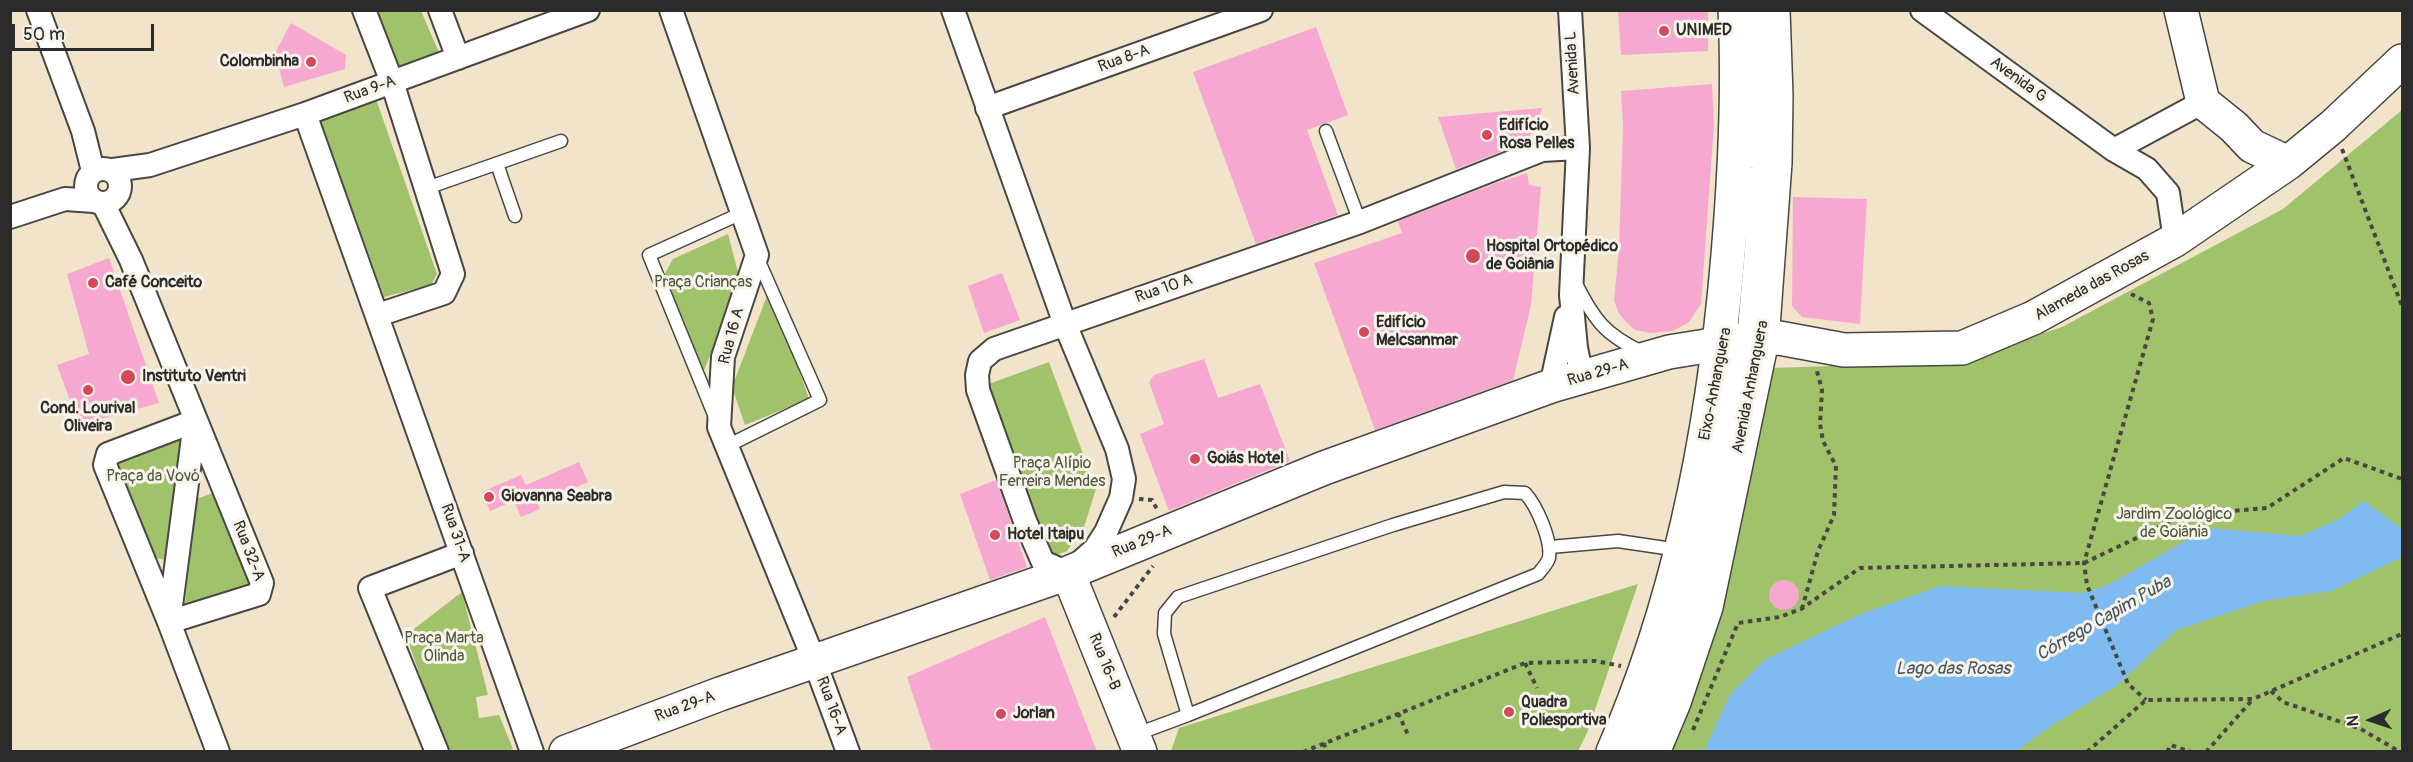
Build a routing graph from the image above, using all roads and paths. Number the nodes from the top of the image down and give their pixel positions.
1 (38, 10) edge
2 (364, 10) edge
3 (440, 10) edge
4 (588, 10) edge
5 (671, 10) edge
6 (953, 10) edge
7 (1261, 10) edge
8 (1570, 10) edge
9 (1735, 10) edge
10 (1753, 10) edge
11 (1773, 10) edge
12 (1922, 10) edge
13 (2181, 10) edge
14 (458, 58) junction
15 (2403, 61) edge
16 (392, 82) junction
17 (2203, 102) junction
18 (987, 108) junction
19 (305, 114) junction
20 (2334, 126) junction
21 (1326, 132) dead end
22 (561, 141) dead end
23 (1578, 148) junction
24 (2114, 150) junction
25 (2288, 163) junction
26 (497, 164) junction
27 (104, 184) junction
28 (424, 189) junction
29 (742, 213) junction
30 (515, 216) dead end
31 (10, 217) edge
32 (1360, 222) junction
33 (2175, 240) junction
34 (757, 255) junction
35 (2104, 279) junction
36 (1572, 286) junction
37 (2403, 306) edge
38 (378, 315) junction
39 (1065, 324) junction
40 (1742, 340) junction
41 (1653, 357) junction
42 (1816, 369) dead end
43 (1567, 382) junction
44 (195, 421) junction
45 (723, 436) junction
46 (2403, 479) edge
47 (1121, 498) junction
48 (1169, 532) junction
49 (1550, 547) junction
50 (1680, 550) junction
51 (462, 553) junction
52 (1155, 563) dead end
53 (2084, 563) junction
54 (1068, 573) junction
55 (1801, 609) junction
56 (1113, 618) dead end
57 (169, 622) junction
58 (2403, 634) edge
59 (814, 660) junction
60 (1525, 663) junction
61 (1625, 666) dead end
62 (1537, 688) dead end
63 (2271, 691) junction
64 (2253, 699) junction
65 (2146, 700) junction
66 (1398, 713) junction
67 (1188, 715) junction
68 (1692, 730) dead end
69 (1409, 736) dead end
70 (1137, 743) edge
71 (1324, 743) junction
72 (218, 752) edge
73 (437, 752) edge
74 (532, 752) edge
75 (566, 752) edge
76 (848, 752) edge
77 (1303, 752) edge
78 (1326, 752) edge
79 (1613, 752) edge
80 (1634, 752) edge
81 (1653, 752) edge
82 (2087, 752) edge
83 (2167, 752) edge
84 (2191, 752) edge
85 (2206, 752) edge
86 (2400, 752) edge

1 - 27 street, Rua 32-A
2 - 16 street
3 - 14 street
4 - 14 street, Rua 9-A
5 - 29 street
6 - 18 street
7 - 18 street, Rua 8-A
8 - 23 street, Avenida L
9 - 40 main road, Avenida Anhanguera
10 - 40 lane, Eixo-Anhanguera
11 - 40 main road, Avenida Anhanguera
12 - 24 street, Avenida G
13 - 17 main road
14 - 16 street, Rua 9-A
15 - 20 main road, Alameda das Rosas
16 - 19 street, Rua 9-A
16 - 28 street
17 - 24 street
17 - 25 main road
18 - 39 street
19 - 27 street, Rua 9-A
19 - 38 street, Rua 31-A
20 - 25 main road, Alameda das Rosas
20 - 37 path
21 - 32 lane
22 - 26 lane
23 - 32 street, Rua 10 A
23 - 36 street, Avenida L
24 - 33 street, Avenida G
25 - 33 main road, Alameda das Rosas
26 - 28 lane
26 - 30 lane
27 - 31 street
27 - 44 street, Rua 32-A
28 - 38 street
29 - 34 street
29 - 45 lane
32 - 39 street, Rua 10 A
33 - 35 main road, Alameda das Rosas
34 - 45 street, Rua 16 A
34 - 45 lane
35 - 40 main road, Alameda das Rosas
35 - 53 path
36 - 41 lane
36 - 43 street, Avenida L
36 - 43 street, Avenida L
38 - 51 street, Rua 31-A
39 - 47 street
39 - 54 street, Rua 10 A
40 - 41 main road, Rua 29-A
40 - 50 main road, Avenida Anhanguera
40 - 80 lane, Eixo-Anhanguera
40 - 81 main road, Avenida Anhanguera
41 - 43 main road, Rua 29-A
42 - 55 path
43 - 48 main road, Rua 29-A
44 - 57 street, Rua 32-A
44 - 57 street, Rua 32-A
44 - 57 street, Rua 32-A
45 - 59 street, Rua 16 A
46 - 53 path
47 - 48 path
47 - 54 street
48 - 54 main road, Rua 29-A
49 - 50 lane
49 - 67 lane
49 - 67 lane
50 - 79 main road, Avenida Anhanguera
51 - 73 street
51 - 74 street, Rua 31-A
52 - 56 path
53 - 55 path
53 - 65 path
54 - 59 main road, Rua 29-A
54 - 70 main road, Rua 16-B
55 - 68 path
57 - 72 street, Rua 32-A
58 - 63 path
59 - 75 main road, Rua 29-A
59 - 76 street, Rua 16-A
60 - 61 path
60 - 62 path
60 - 66 path
63 - 64 path
63 - 86 path
64 - 65 path
64 - 85 path
65 - 82 path
66 - 69 path
66 - 71 path
67 - 70 lane
71 - 77 path
71 - 78 path
83 - 84 path

